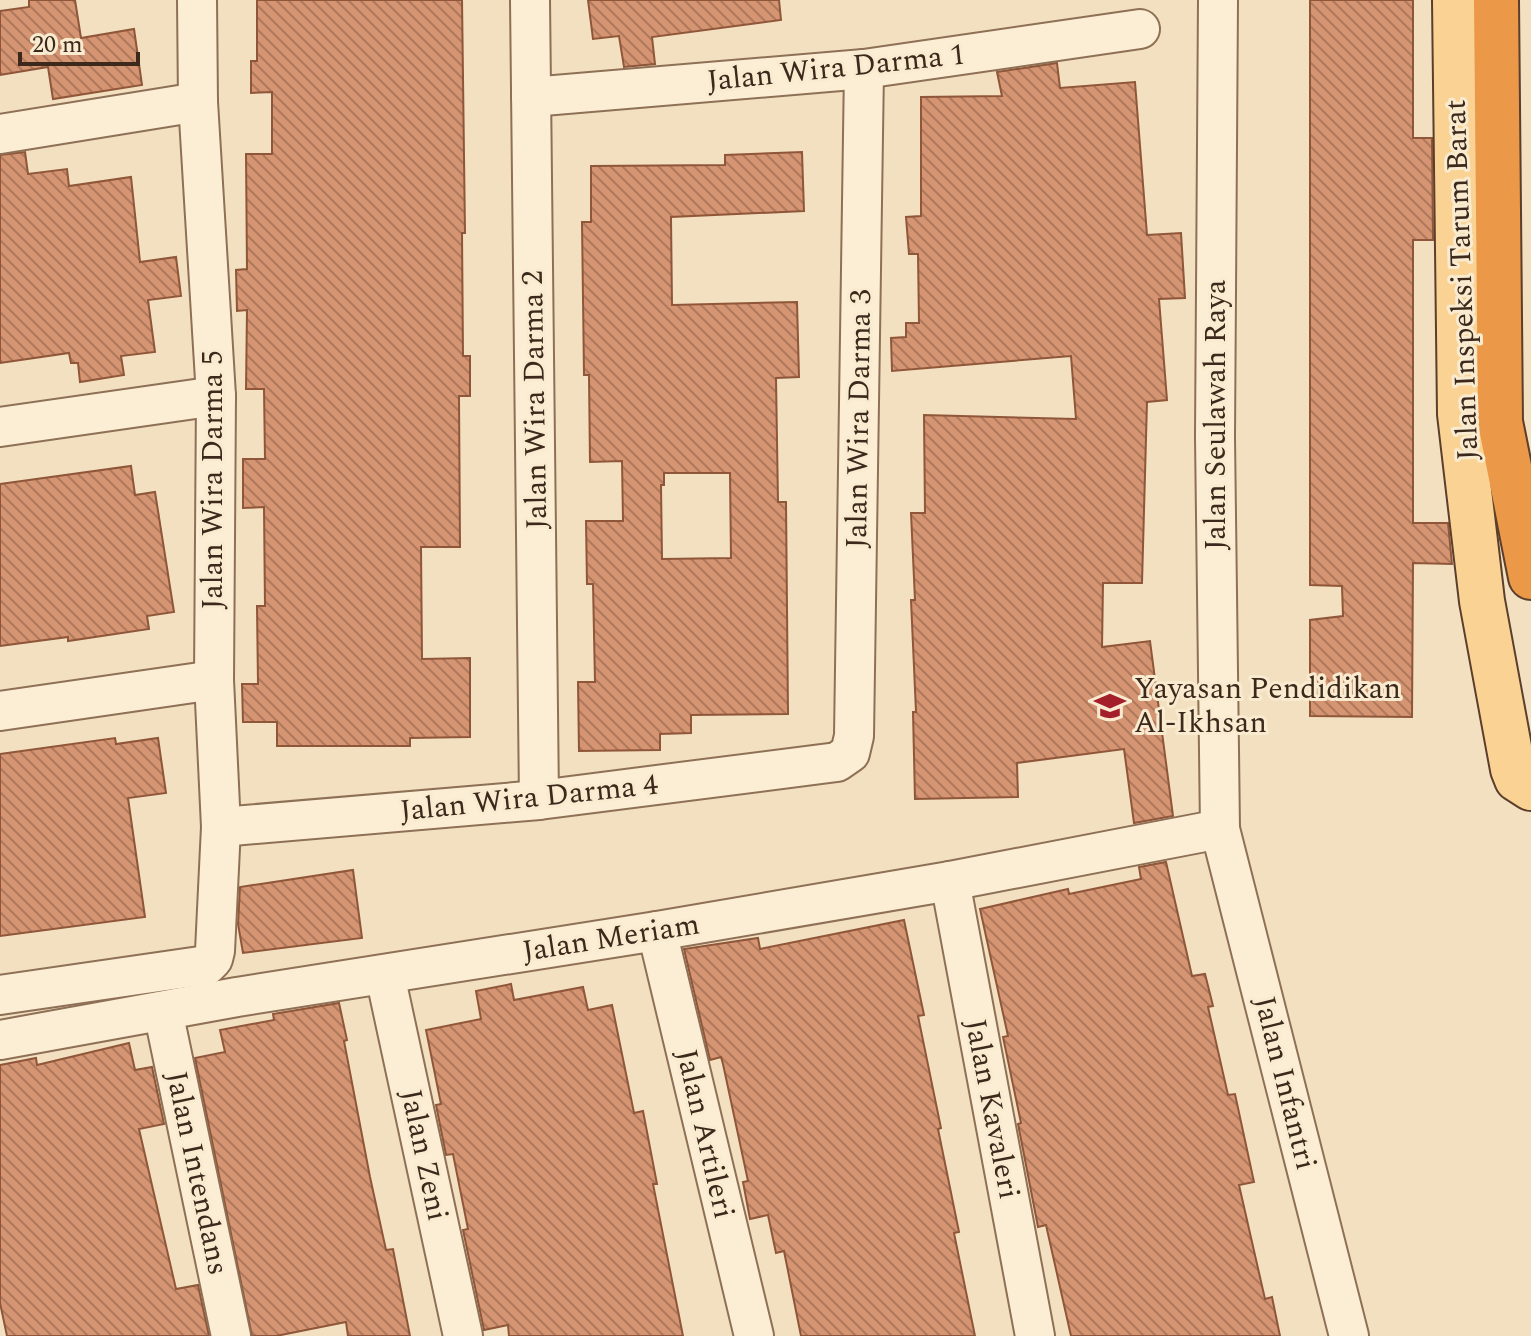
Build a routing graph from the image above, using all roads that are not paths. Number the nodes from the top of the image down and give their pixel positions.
1 (197, 0) edge
2 (530, 0) edge
3 (1218, 0) edge
4 (1455, 0) edge
5 (1496, 0) edge
6 (1140, 29) dead end
7 (864, 69) junction
8 (531, 97) junction
9 (198, 102) junction
10 (0, 134) edge
11 (216, 396) junction
12 (0, 427) edge
13 (1531, 577) edge
14 (214, 680) junction
15 (0, 711) edge
16 (837, 762) joint
17 (1531, 788) edge
18 (539, 800) junction
19 (221, 827) junction
20 (1220, 829) junction
21 (950, 881) junction
22 (657, 931) junction
23 (385, 975) junction
24 (0, 995) edge
25 (163, 1011) junction
26 (0, 1040) edge
27 (231, 1336) edge
28 (463, 1336) edge
29 (754, 1336) edge
30 (1035, 1336) edge
31 (1349, 1336) edge

1 - 9 street, Jalan Wira Darma 5
2 - 8 street, Jalan Wira Darma 2
3 - 20 street, Jalan Seulawah Raya
4 - 17 main road, Jalan Inspeksi Tarum Barat
5 - 13 highway
6 - 7 street, Jalan Wira Darma 1
7 - 8 street, Jalan Wira Darma 1
7 - 16 street, Jalan Wira Darma 3
8 - 18 street, Jalan Wira Darma 2
9 - 10 street
9 - 11 street, Jalan Wira Darma 5
11 - 12 street
11 - 14 street, Jalan Wira Darma 5
14 - 15 street
14 - 19 street, Jalan Wira Darma 5
16 - 18 street, Jalan Wira Darma 4
18 - 19 street, Jalan Wira Darma 4
19 - 24 street, Jalan Wira Darma 5
20 - 21 street, Jalan Meriam
20 - 31 street, Jalan Infantri
21 - 22 street, Jalan Meriam
21 - 30 street, Jalan Kavaleri
22 - 23 street, Jalan Meriam
22 - 29 street, Jalan Artileri
23 - 25 street, Jalan Meriam
23 - 28 street, Jalan Zeni
25 - 26 street, Jalan Meriam
25 - 27 street, Jalan Intendans

